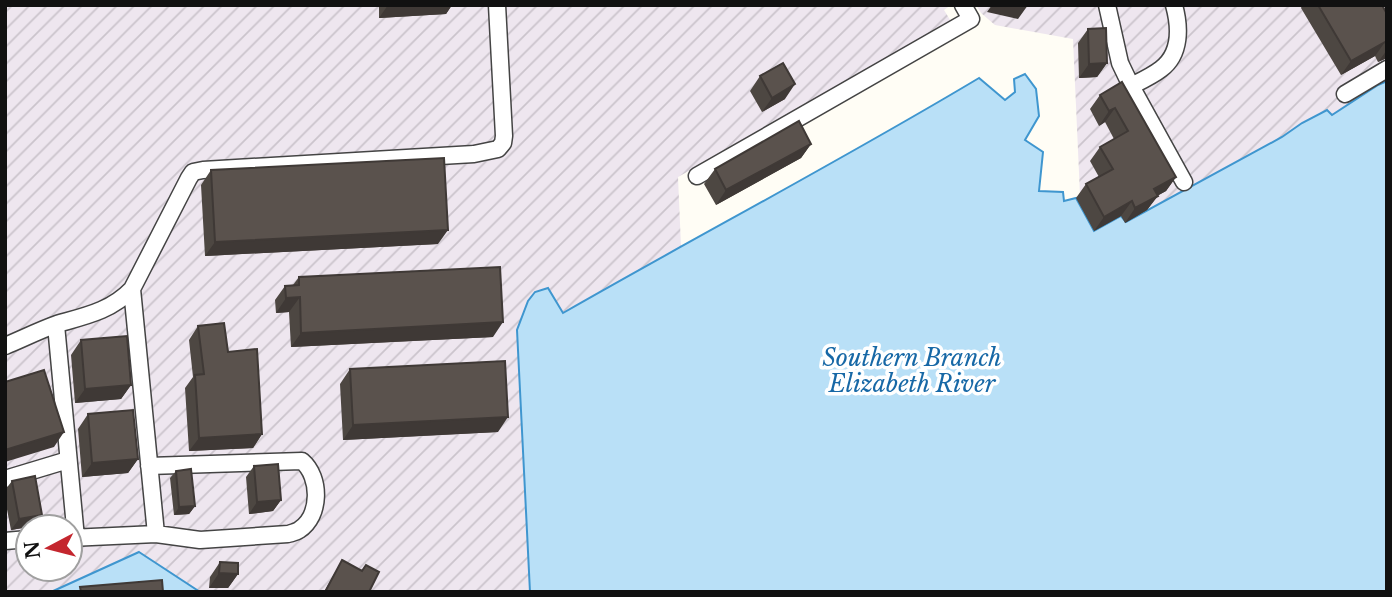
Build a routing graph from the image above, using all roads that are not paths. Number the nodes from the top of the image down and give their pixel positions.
1 (497, 5) edge
2 (963, 5) edge
3 (1107, 5) edge
4 (1174, 5) edge
5 (1387, 69) edge
6 (1131, 86) junction
7 (1345, 94) dead end
8 (697, 176) dead end
9 (1184, 182) dead end
10 (132, 289) junction
11 (56, 325) junction
12 (5, 346) edge
13 (68, 460) junction
14 (149, 466) junction
15 (5, 479) edge
16 (71, 513) edge
17 (156, 534) junction
18 (84, 537) edge

1 - 10 lane
2 - 8 lane
3 - 6 lane
4 - 6 lane
5 - 7 lane
6 - 9 lane
10 - 11 lane
10 - 14 lane
11 - 12 lane
11 - 13 lane
13 - 15 lane
13 - 16 lane
14 - 17 lane
14 - 17 lane
17 - 18 lane

